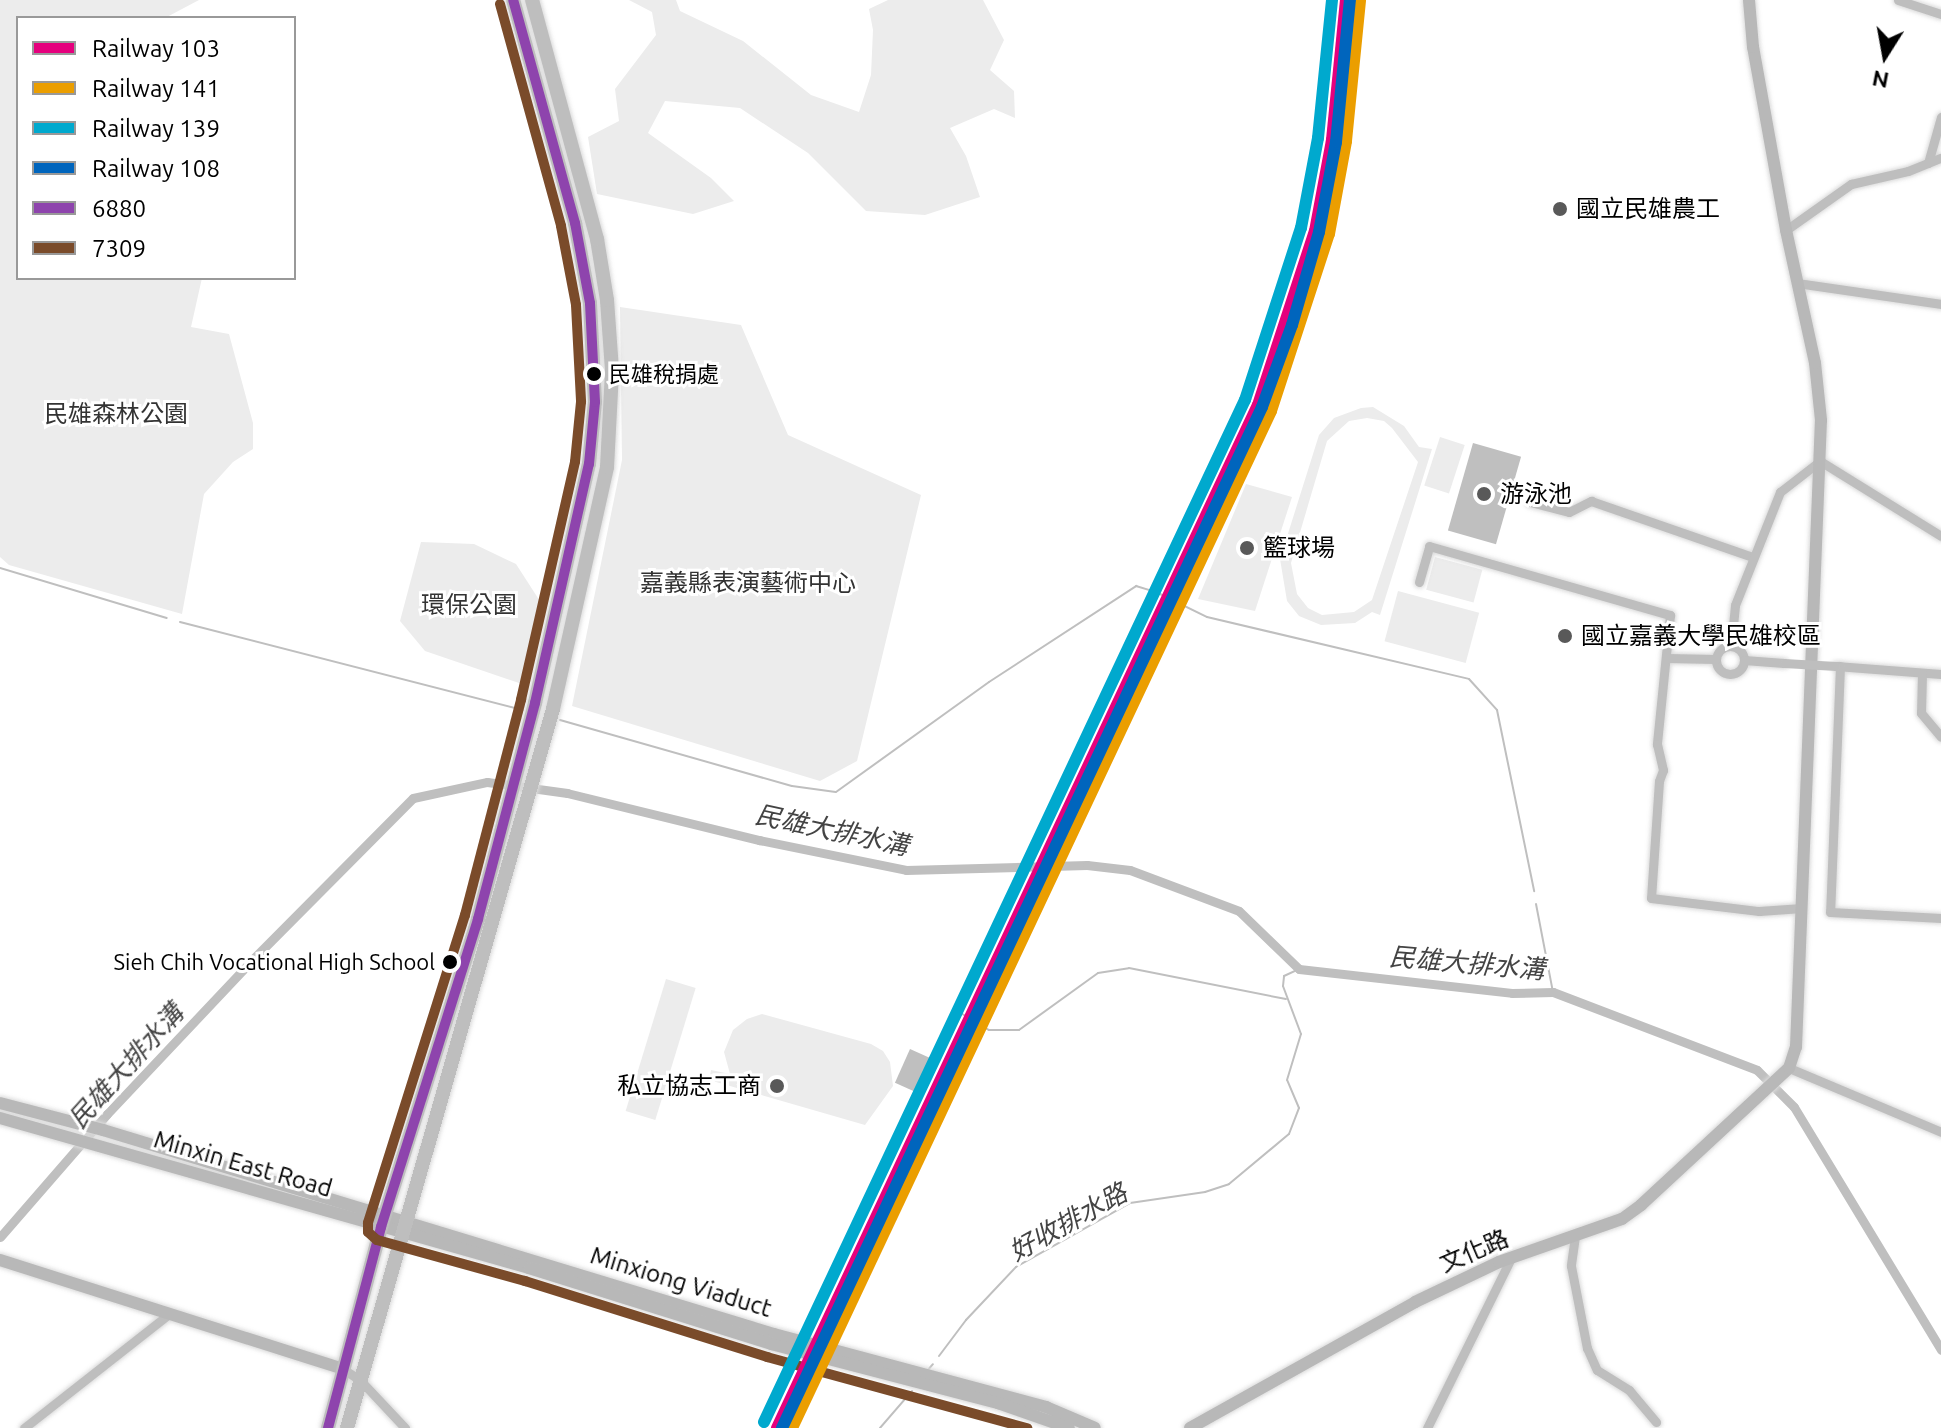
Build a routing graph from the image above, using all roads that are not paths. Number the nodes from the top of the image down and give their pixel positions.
1 (513, 0) edge
2 (532, 0) edge
3 (1749, 0) edge
4 (1898, 0) edge
5 (1941, 14) edge
6 (1941, 117) edge
7 (1941, 158) edge
8 (1928, 163) junction
9 (591, 219) junction
10 (575, 223) junction
11 (1786, 230) junction
12 (1797, 283) junction
13 (1941, 304) edge
14 (1820, 461) junction
15 (1530, 502) dead end
16 (1941, 536) edge
17 (1753, 557) junction
18 (1419, 582) dead end
19 (1731, 646) junction
20 (1666, 658) junction
21 (1716, 659) junction
22 (1744, 660) junction
23 (1838, 666) junction
24 (1922, 673) junction
25 (1941, 674) edge
26 (1941, 737) edge
27 (1802, 908) junction
28 (1941, 918) edge
29 (1784, 1072) junction
30 (0, 1103) edge
31 (0, 1118) edge
32 (1941, 1132) edge
33 (383, 1221) junction
34 (404, 1228) junction
35 (1575, 1236) junction
36 (486, 1251) junction
37 (1511, 1258) junction
38 (3, 1261) edge
39 (169, 1314) junction
40 (343, 1369) junction
41 (360, 1380) junction
42 (1656, 1422) dead end
43 (1094, 1427) edge
44 (24, 1428) edge
45 (328, 1428) edge
46 (347, 1428) edge
47 (405, 1428) edge
48 (1069, 1428) edge
49 (1190, 1428) edge
50 (1427, 1428) edge

1 - 10 main road
2 - 9 main road
3 - 11 main road
4 - 5 street
6 - 8 street
7 - 8 street
8 - 11 street
9 - 10 main road
9 - 34 main road
10 - 33 main road
11 - 12 main road
12 - 13 street
12 - 14 main road
14 - 16 street
14 - 17 street
14 - 27 main road
15 - 17 street
17 - 19 street
18 - 20 street
19 - 21 street
19 - 22 street
20 - 21 street
20 - 27 street
21 - 22 street
22 - 23 street, bridge
23 - 24 street
23 - 28 street
24 - 25 street
24 - 26 street
27 - 29 main road
29 - 32 street
29 - 35 main road, 文化路
30 - 33 main road, Minxin East Road
31 - 33 main road, Minxin East Road
33 - 34 main road
33 - 40 main road
34 - 36 main road
34 - 41 main road
35 - 37 main road, 文化路
35 - 42 street
36 - 43 main road, Minxiong Viaduct
36 - 48 main road, Minxiong Viaduct
37 - 49 main road, 文化路
37 - 50 street
38 - 39 main road
39 - 40 main road
39 - 44 street
40 - 41 street
40 - 45 main road
41 - 46 main road
41 - 47 street

